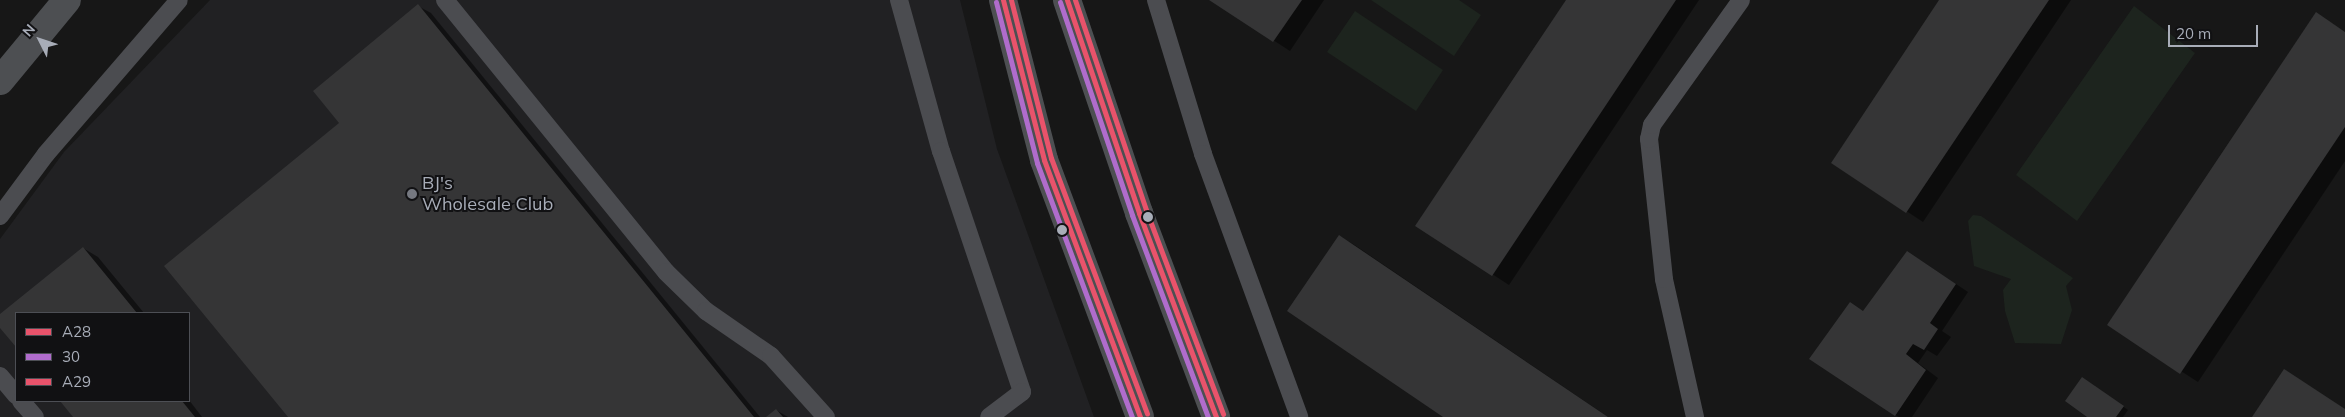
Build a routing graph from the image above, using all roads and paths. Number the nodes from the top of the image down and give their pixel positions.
1 (67, 0) edge
2 (179, 0) edge
3 (445, 0) edge
4 (899, 0) edge
5 (1003, 0) edge
6 (1067, 0) edge
7 (1156, 0) edge
8 (1741, 0) edge
9 (0, 81) edge
10 (0, 216) edge
11 (0, 376) edge
12 (15, 394) edge
13 (22, 402) edge
14 (35, 417) edge
15 (826, 417) edge
16 (989, 417) edge
17 (1140, 417) edge
18 (1216, 417) edge
19 (1299, 417) edge
20 (1695, 417) edge

1 - 9 main road
2 - 10 lane
3 - 15 lane
4 - 16 lane
5 - 17 main road
6 - 18 main road
7 - 19 lane
8 - 20 lane
11 - 12 lane
13 - 14 lane

